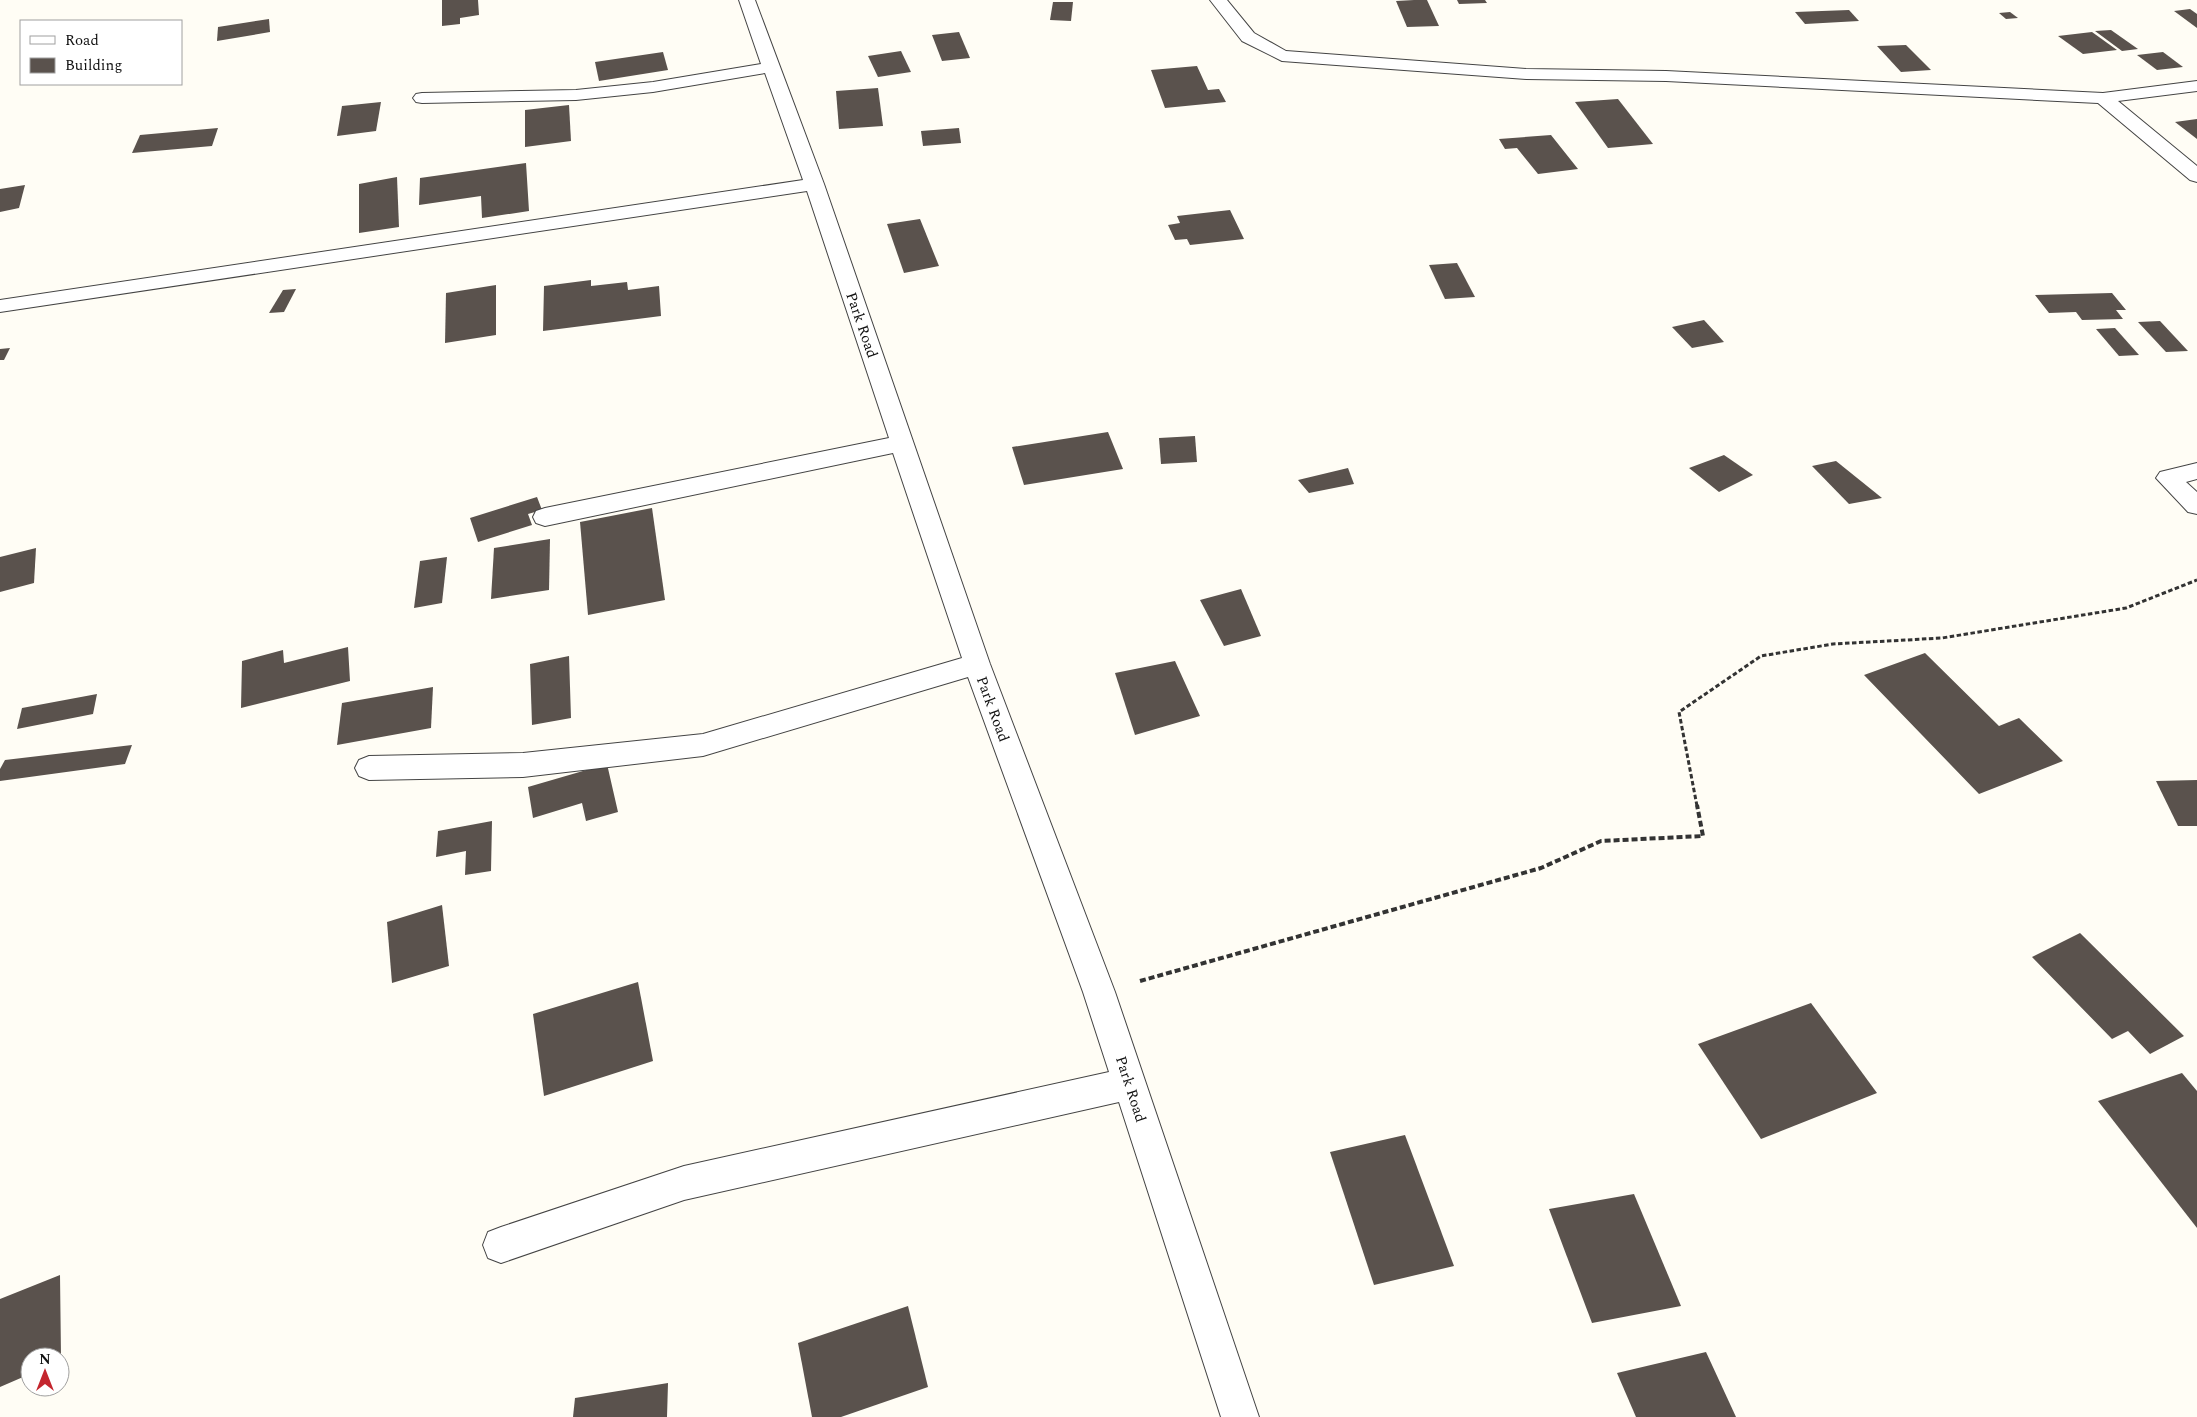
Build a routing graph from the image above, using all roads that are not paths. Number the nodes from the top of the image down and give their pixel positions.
1 (748, 0) edge
2 (1218, 0) edge
3 (772, 67) junction
4 (2197, 86) edge
5 (422, 98) dead end
6 (2103, 98) junction
7 (2197, 176) edge
8 (814, 184) junction
9 (0, 306) edge
10 (902, 442) junction
11 (2197, 471) edge
12 (2197, 506) edge
13 (545, 517) dead end
14 (977, 664) junction
15 (369, 768) dead end
16 (1130, 1084) junction
17 (501, 1245) dead end
18 (1240, 1417) edge

1 - 3 street, Park Road
2 - 6 street
3 - 5 street
3 - 8 street, Park Road
4 - 6 street
6 - 7 street
8 - 9 street
8 - 10 street, Park Road
10 - 13 street
10 - 14 street, Park Road
11 - 12 street
14 - 15 street
14 - 16 street, Park Road
16 - 17 street
16 - 18 street, Park Road

